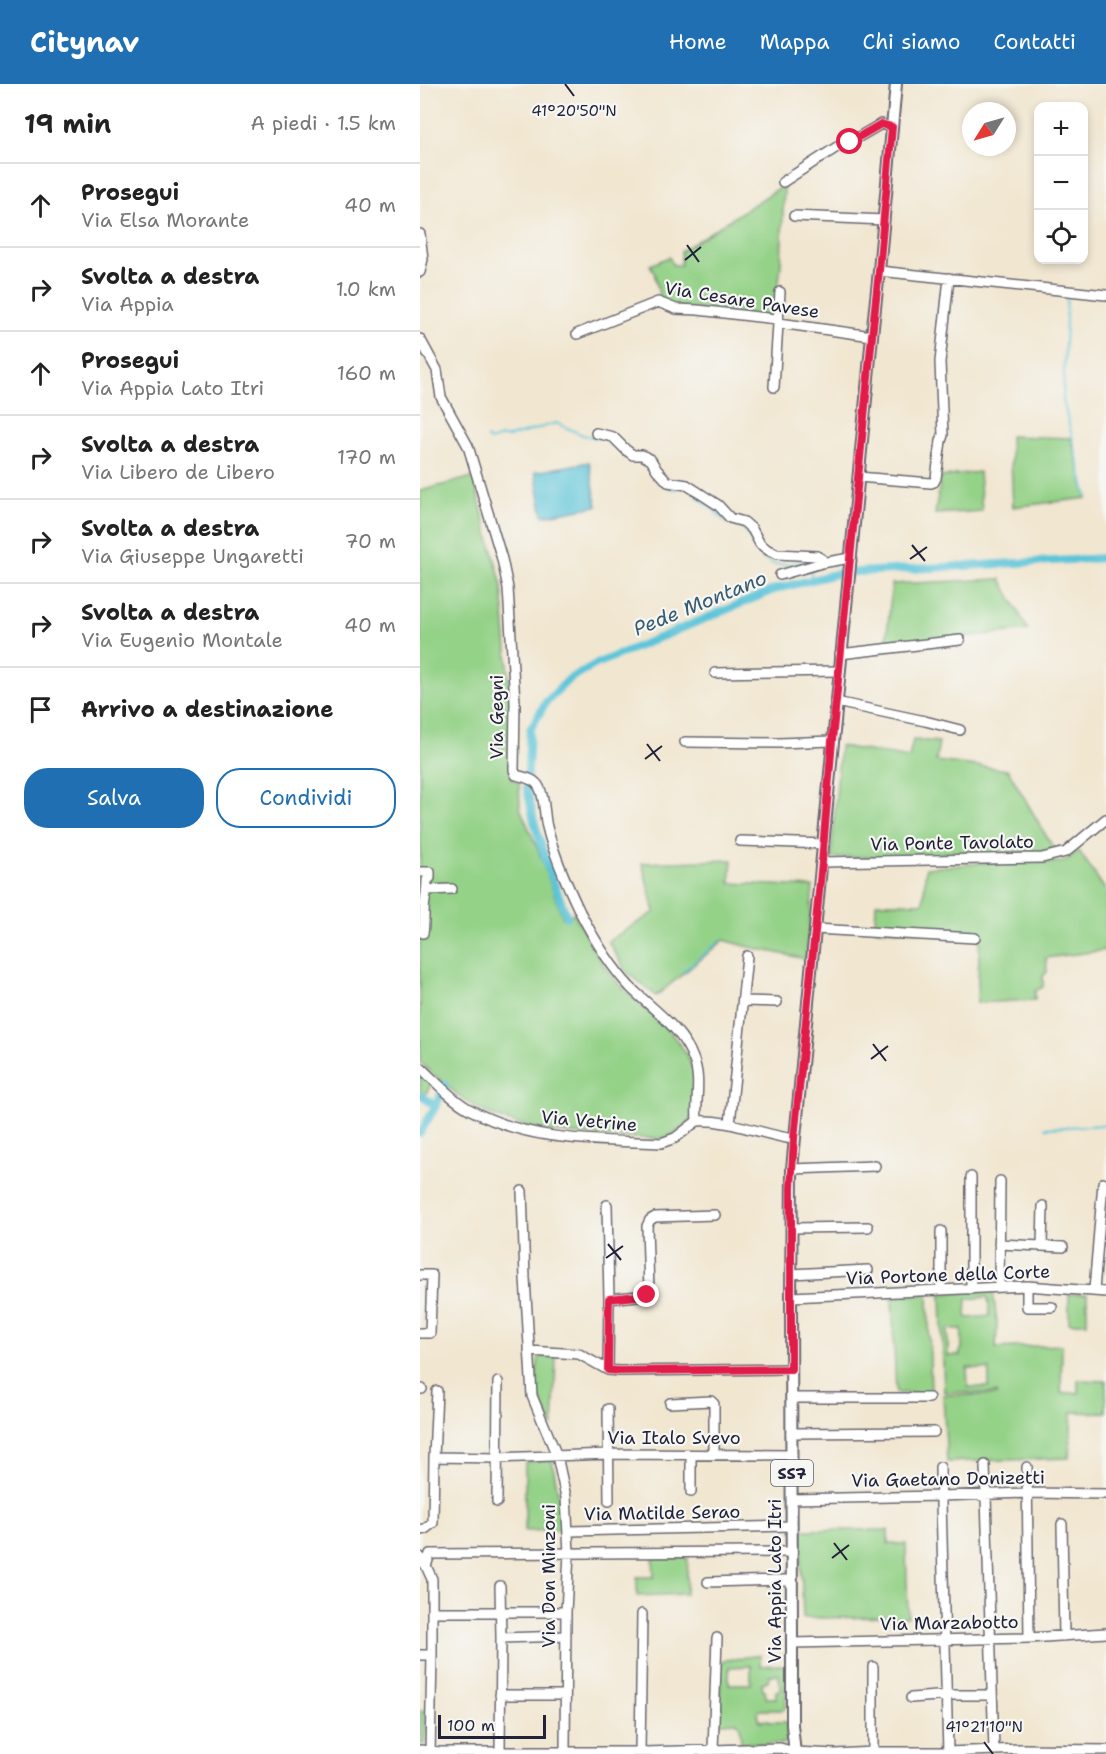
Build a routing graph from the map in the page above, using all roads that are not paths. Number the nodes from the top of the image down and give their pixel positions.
1 (896, 84) edge
2 (892, 127) junction
3 (783, 182) dead end
4 (794, 216) dead end
5 (884, 220) junction
6 (420, 234) edge
7 (879, 271) junction
8 (420, 272) edge
9 (949, 278) junction
10 (780, 292) dead end
11 (1106, 295) edge
12 (779, 322) junction
13 (577, 334) dead end
14 (872, 336) junction
15 (420, 339) edge
16 (774, 387) dead end
17 (596, 433) dead end
18 (858, 477) junction
19 (850, 560) junction
20 (815, 565) junction
21 (780, 575) dead end
22 (960, 640) dead end
23 (840, 654) junction
24 (839, 671) junction
25 (715, 673) dead end
26 (836, 702) junction
27 (960, 730) dead end
28 (832, 741) junction
29 (685, 742) dead end
30 (1106, 819) edge
31 (741, 841) dead end
32 (824, 844) junction
33 (822, 862) junction
34 (420, 872) edge
35 (452, 889) dead end
36 (427, 890) junction
37 (815, 929) junction
38 (423, 933) dead end
39 (975, 938) dead end
40 (747, 956) dead end
41 (743, 1001) junction
42 (777, 1002) dead end
43 (420, 1067) edge
44 (697, 1121) junction
45 (730, 1124) junction
46 (794, 1139) junction
47 (875, 1166) dead end
48 (792, 1169) junction
49 (971, 1177) dead end
50 (1000, 1181) dead end
51 (1103, 1183) dead end
52 (522, 1191) dead end
53 (607, 1205) dead end
54 (1043, 1206) dead end
55 (715, 1215) dead end
56 (868, 1227) dead end
57 (792, 1228) junction
58 (941, 1231) dead end
59 (999, 1245) junction
60 (1042, 1246) junction
61 (1063, 1247) dead end
62 (868, 1270) dead end
63 (791, 1274) junction
64 (420, 1275) edge
65 (1027, 1286) junction
66 (999, 1287) junction
67 (971, 1289) junction
68 (941, 1290) junction
69 (1094, 1290) junction
70 (1106, 1292) edge
71 (791, 1297) junction
72 (609, 1299) junction
73 (1052, 1307) dead end
74 (420, 1333) edge
75 (529, 1351) junction
76 (791, 1369) junction
77 (608, 1370) junction
78 (498, 1382) dead end
79 (437, 1391) dead end
80 (791, 1398) junction
81 (929, 1398) dead end
82 (670, 1403) dead end
83 (608, 1409) dead end
84 (933, 1432) dead end
85 (791, 1433) junction
86 (610, 1454) junction
87 (557, 1455) junction
88 (714, 1455) junction
89 (792, 1455) junction
90 (691, 1456) junction
91 (434, 1457) junction
92 (497, 1458) junction
93 (985, 1465) dead end
94 (940, 1467) dead end
95 (1027, 1467) dead end
96 (691, 1492) dead end
97 (1028, 1493) junction
98 (986, 1494) junction
99 (1106, 1494) edge
100 (941, 1496) junction
101 (792, 1499) junction
102 (609, 1501) dead end
103 (497, 1502) dead end
104 (1062, 1524) dead end
105 (792, 1527) junction
106 (420, 1530) edge
107 (569, 1532) junction
108 (792, 1552) junction
109 (569, 1553) junction
110 (423, 1562) edge
111 (792, 1581) junction
112 (708, 1582) dead end
113 (500, 1586) dead end
114 (432, 1612) junction
115 (501, 1612) junction
116 (566, 1612) junction
117 (642, 1614) dead end
118 (1106, 1632) edge
119 (566, 1636) junction
120 (1064, 1636) junction
121 (501, 1638) junction
122 (717, 1638) dead end
123 (992, 1638) junction
124 (1029, 1638) junction
125 (946, 1640) junction
126 (792, 1643) junction
127 (420, 1655) edge
128 (432, 1655) junction
129 (873, 1667) dead end
130 (500, 1695) junction
131 (565, 1695) junction
132 (947, 1695) junction
133 (992, 1695) junction
134 (911, 1698) dead end
135 (420, 1704) edge
136 (432, 1704) junction
137 (1105, 1749) edge
138 (420, 1750) edge
139 (713, 1750) junction
140 (994, 1750) junction
141 (500, 1752) junction
142 (566, 1752) junction
143 (873, 1752) junction
144 (948, 1752) junction
145 (1006, 1752) edge
146 (430, 1753) edge
147 (602, 1753) edge
148 (643, 1753) edge
149 (737, 1753) edge
150 (794, 1753) edge
151 (900, 1753) edge
152 (964, 1753) edge
153 (858, 1754) edge

1 - 2 main road, SS7
2 - 3 street
2 - 5 main road, SS7
4 - 5 street
5 - 7 main road, SS7
6 - 8 street
7 - 9 street
7 - 14 main road, SS7
9 - 11 street
9 - 18 street
10 - 12 street
12 - 13 street, Via Cesare Pavese
12 - 14 street, Via Cesare Pavese
12 - 16 street
14 - 18 main road, SS7
15 - 44 street, Via Gegni
17 - 20 street
18 - 19 main road, SS7
19 - 20 street
19 - 23 main road, SS7
20 - 21 street
22 - 23 street
23 - 24 main road, SS7
24 - 25 street
24 - 26 main road, SS7
26 - 27 street
26 - 28 main road, SS7
28 - 29 street
28 - 32 main road, SS7
30 - 33 street, Via Ponte Tavolato
31 - 32 street
32 - 33 main road, SS7
33 - 37 main road, SS7
34 - 36 street
35 - 36 street
36 - 38 street
37 - 39 street
37 - 46 main road, SS7
40 - 41 street
41 - 42 street
41 - 45 street
43 - 44 street, Via Vetrine
44 - 45 street
45 - 46 street
46 - 48 main road, SS7
47 - 48 street
48 - 57 main road, Via Appia Lato Itri / SS7
49 - 67 street
50 - 59 street
51 - 69 street
52 - 75 street, Via Don Minzoni
53 - 72 street
54 - 60 street
55 - 72 street
56 - 57 street
57 - 63 main road, Via Appia Lato Itri / SS7
58 - 68 street
59 - 60 street
59 - 66 street
60 - 61 street
62 - 63 street
63 - 71 main road, Via Appia Lato Itri / SS7
64 - 74 street
65 - 66 street, Via Portone della Corte
65 - 69 street, Via Portone della Corte
65 - 73 street
66 - 67 street, Via Portone della Corte
67 - 68 street, Via Portone della Corte
68 - 71 street, Via Portone della Corte
69 - 70 street, Via Portone della Corte
71 - 76 main road, Via Appia Lato Itri / SS7
72 - 77 street
75 - 77 street
75 - 87 street, Via Don Minzoni
76 - 77 street
76 - 80 main road, Via Appia Lato Itri / SS7
78 - 92 street
79 - 91 street
80 - 81 street
80 - 85 main road, Via Appia Lato Itri / SS7
82 - 88 street
83 - 86 street
84 - 85 street
85 - 89 main road, Via Appia Lato Itri / SS7
86 - 87 street, Via Italo Svevo
86 - 90 street, Via Italo Svevo
86 - 102 street
87 - 92 street, Via Italo Svevo
87 - 107 street, Via Don Minzoni
88 - 89 street, Via Italo Svevo
88 - 90 street, Via Italo Svevo
89 - 101 main road, Via Appia Lato Itri / SS7
90 - 96 street
91 - 92 street, Via Italo Svevo
91 - 106 street
92 - 103 street
93 - 98 street
94 - 100 street
95 - 97 street
97 - 98 street, Via Gaetano Donizetti
97 - 99 street, Via Gaetano Donizetti
97 - 124 street
98 - 100 street, Via Gaetano Donizetti
98 - 123 street
100 - 101 street, Via Gaetano Donizetti
100 - 125 street
101 - 105 main road, Via Appia Lato Itri / SS7
104 - 120 street
105 - 107 street, Via Matilde Serao
105 - 108 main road, Via Appia Lato Itri / SS7
107 - 109 street, Via Don Minzoni
108 - 109 street
108 - 111 main road, Via Appia Lato Itri / SS7
109 - 110 street
109 - 116 street, Via Don Minzoni
110 - 114 street
111 - 112 street
111 - 126 main road, Via Appia Lato Itri / SS7
113 - 115 street
114 - 115 street
114 - 128 street
115 - 116 street
115 - 121 street
116 - 119 street, Via Don Minzoni
117 - 148 street
118 - 120 street, Via Marzabotto
119 - 121 street
119 - 131 street, Via Don Minzoni
120 - 124 street, Via Marzabotto
121 - 130 street
122 - 139 street
123 - 124 street, Via Marzabotto
123 - 125 street, Via Marzabotto
123 - 133 street
125 - 126 street, Via Marzabotto
125 - 132 street
126 - 150 main road, Via Appia Lato Itri / SS7
127 - 128 street
128 - 136 street
129 - 143 street
130 - 131 street
130 - 141 street
131 - 142 street, Via Don Minzoni
132 - 133 street
132 - 134 street
132 - 144 street
133 - 140 street
135 - 136 street
136 - 146 street
137 - 145 street
138 - 146 street
139 - 148 street
139 - 149 street
140 - 145 street
140 - 152 street
141 - 142 street
141 - 146 street
142 - 147 street
143 - 151 street
143 - 153 street
144 - 151 street
144 - 152 street
147 - 148 street
149 - 150 street
150 - 153 street

